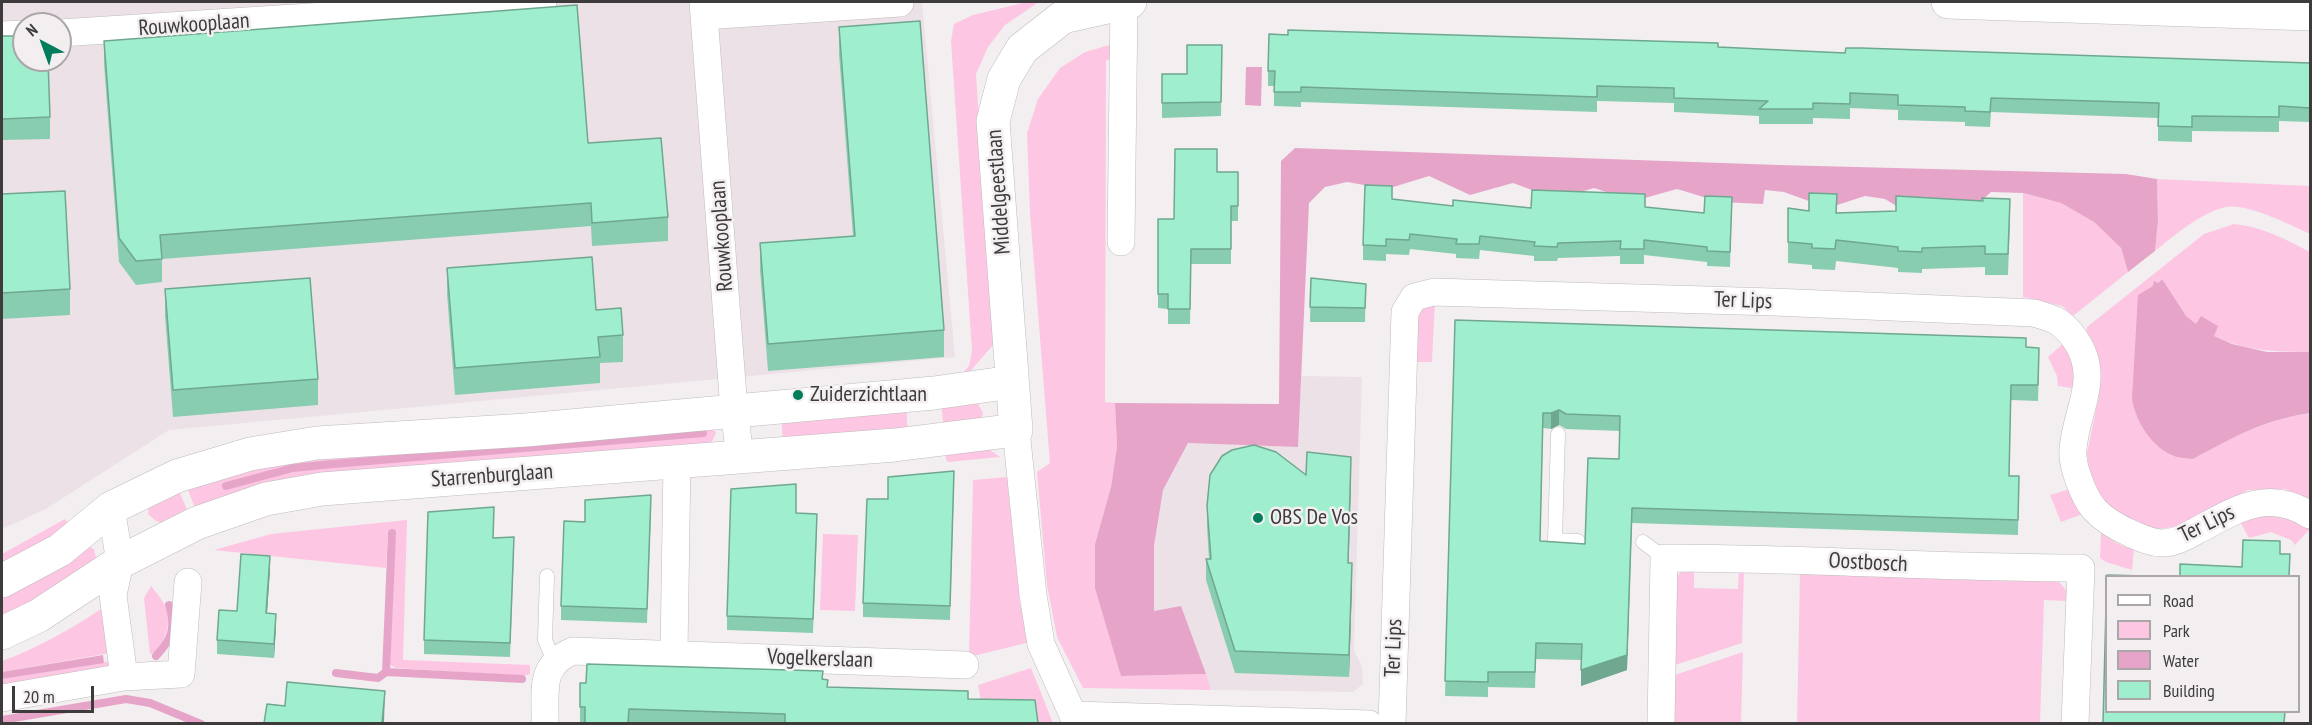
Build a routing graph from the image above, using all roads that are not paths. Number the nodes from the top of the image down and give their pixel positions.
1 (543, 2) edge
2 (1127, 2) edge
3 (1948, 2) edge
4 (900, 3) edge
5 (704, 9) edge
6 (2310, 14) edge
7 (72, 32) edge
8 (1121, 242) dead end
9 (1012, 382) junction
10 (734, 410) junction
11 (1016, 430) junction
12 (1558, 434) dead end
13 (740, 456) junction
14 (677, 461) junction
15 (111, 508) junction
16 (2310, 515) edge
17 (1578, 541) edge
18 (120, 562) junction
19 (547, 576) dead end
20 (2, 581) edge
21 (188, 582) dead end
22 (2, 633) edge
23 (674, 653) junction
24 (554, 661) junction
25 (965, 665) dead end
26 (124, 677) junction
27 (2, 698) edge
28 (1076, 719) edge
29 (545, 723) edge
30 (1369, 723) edge
31 (1392, 723) edge
32 (1661, 723) edge
33 (2075, 723) edge

1 - 7 street, Rouwkooplaan
2 - 8 street, Middelgeestlaan
2 - 9 street, Middelgeestlaan
3 - 6 street
4 - 5 street, Rouwkooplaan
5 - 10 street, Rouwkooplaan
9 - 10 street, Starrenburglaan
9 - 11 street
10 - 13 street, Rouwkooplaan
10 - 15 street, Starrenburglaan
11 - 13 street, Starrenburglaan
11 - 28 street
12 - 17 lane
13 - 14 street, Starrenburglaan
14 - 18 street, Starrenburglaan
14 - 23 street
15 - 18 street
15 - 20 street, Starrenburglaan
16 - 31 street, Ter Lips
18 - 22 street, Starrenburglaan
18 - 26 street
19 - 24 lane
21 - 26 street
23 - 24 street, Vogelkerslaan
23 - 25 street, Vogelkerslaan
24 - 29 street
26 - 27 street
28 - 30 street
32 - 33 street, Oostbosch

